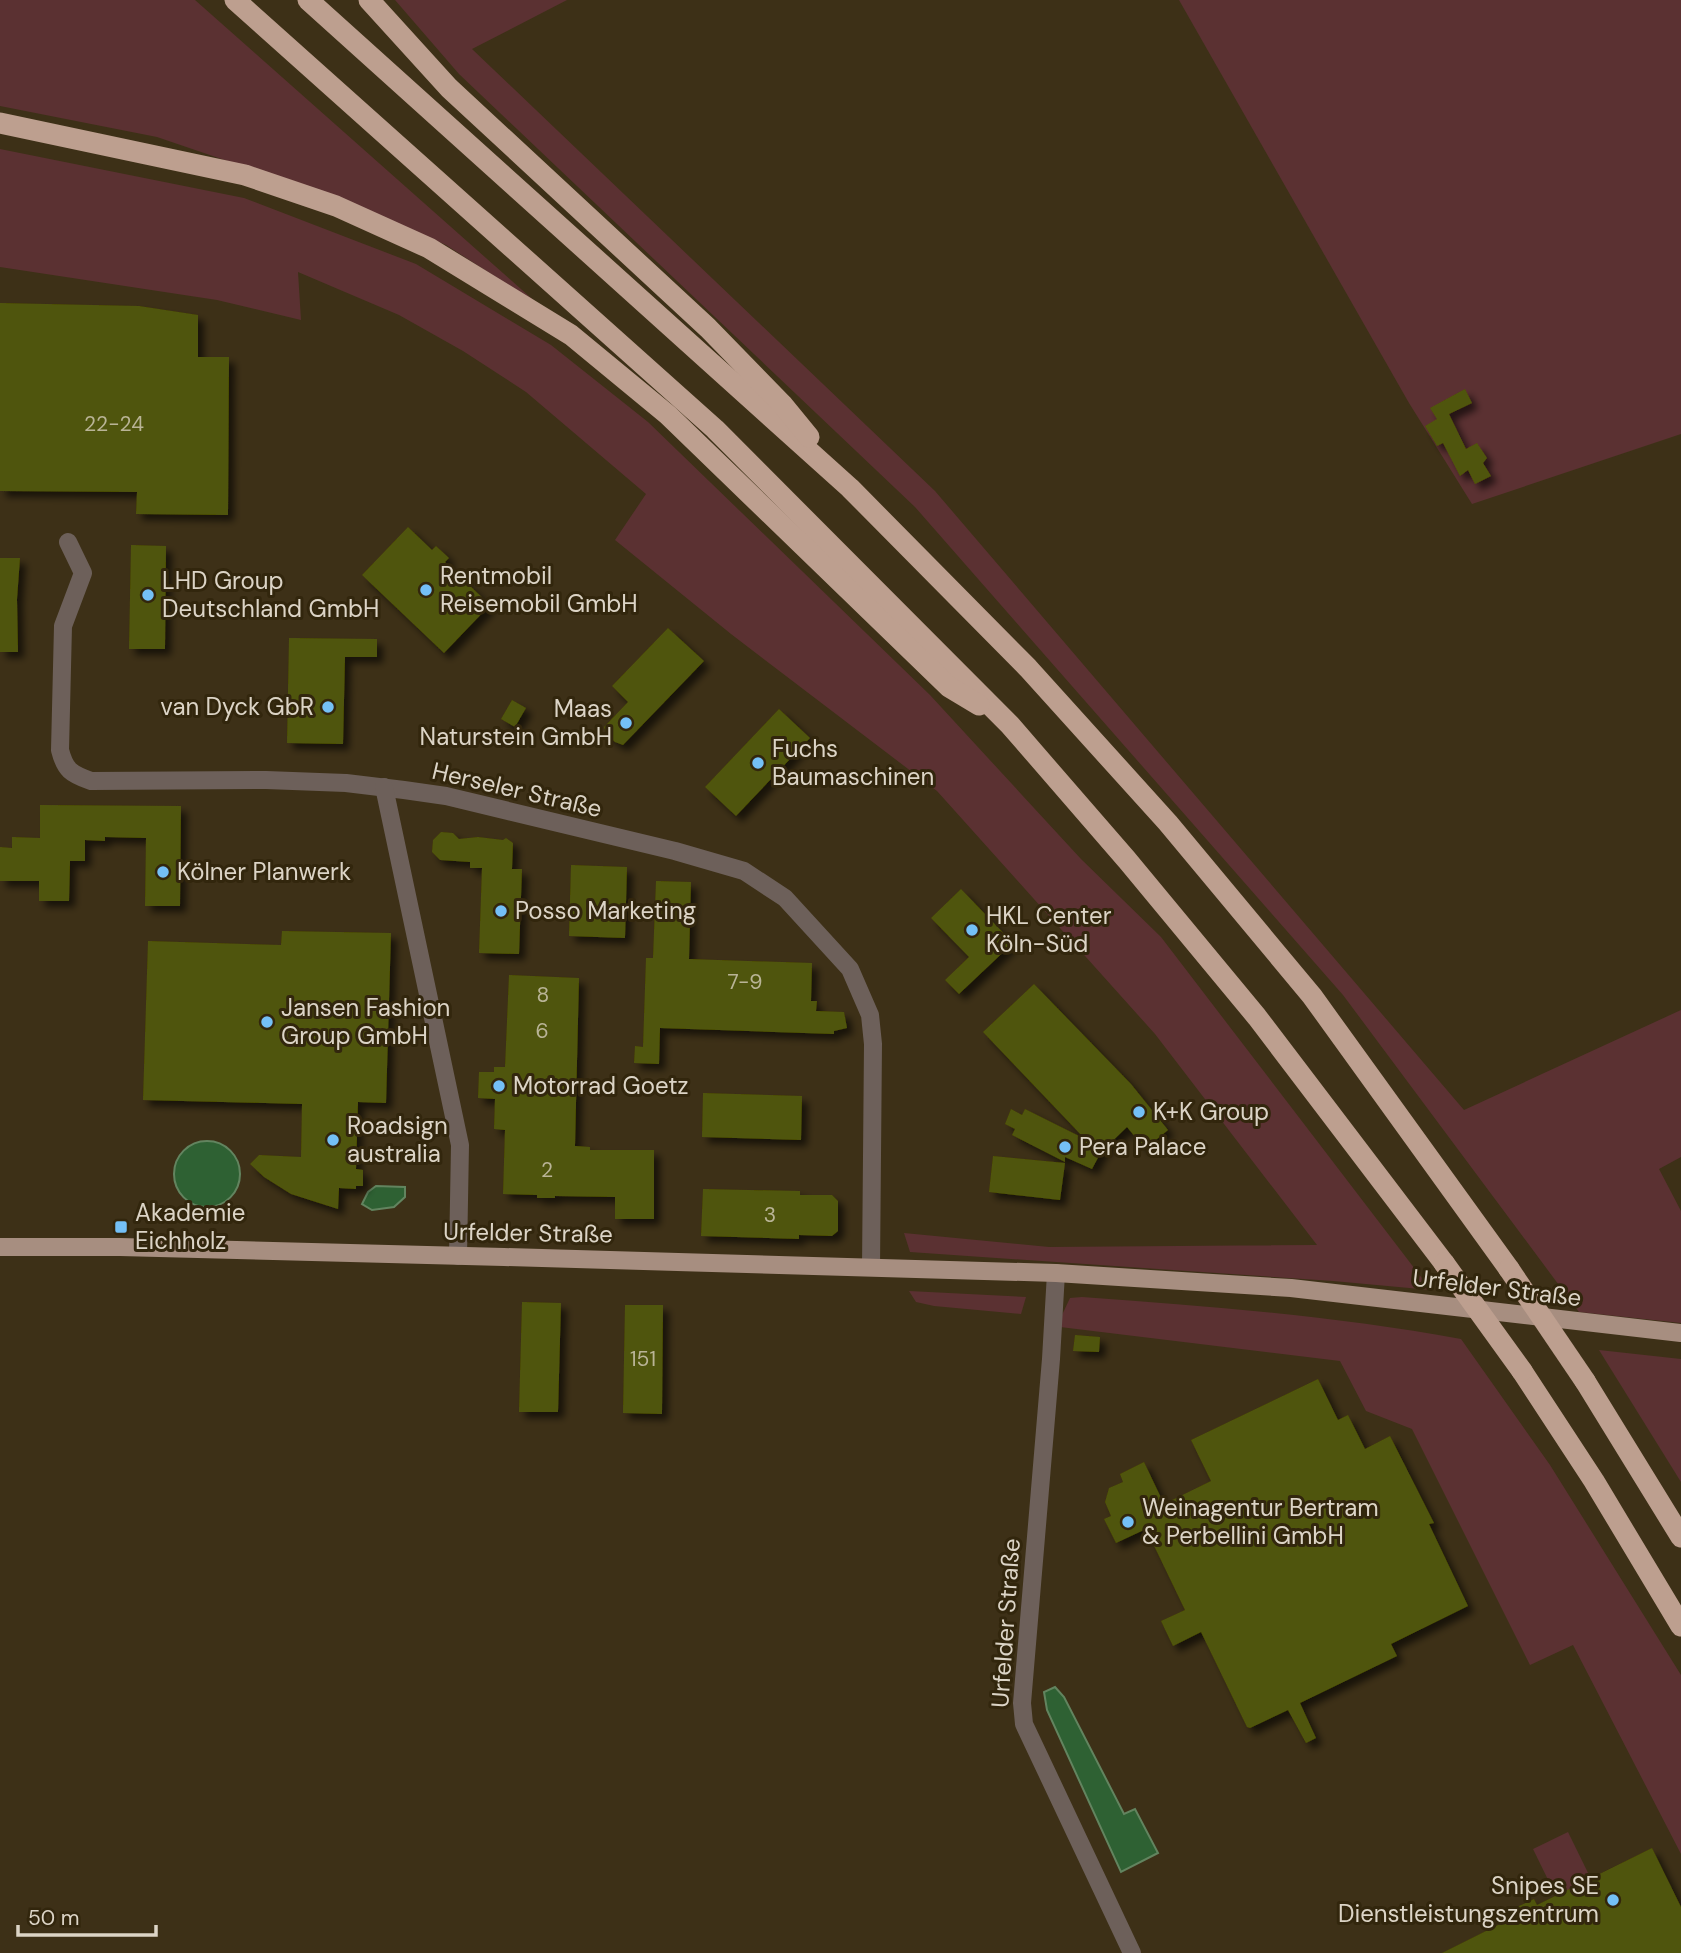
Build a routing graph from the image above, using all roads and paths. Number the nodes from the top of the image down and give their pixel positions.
1 (235, 0) edge
2 (308, 0) edge
3 (369, 0) edge
4 (0, 123) edge
5 (850, 488) junction
6 (68, 541) dead end
7 (1010, 725) junction
8 (384, 788) junction
9 (0, 1247) edge
10 (458, 1256) junction
11 (871, 1267) junction
12 (1056, 1273) junction
13 (1681, 1333) edge
14 (1681, 1537) edge
15 (1681, 1626) edge
16 (1132, 1953) edge

1 - 7 highway
2 - 5 highway
3 - 5 highway
4 - 7 highway
5 - 14 highway, bridge
6 - 8 street, Herseler Straße
7 - 15 highway, bridge
8 - 10 street
8 - 11 street, Herseler Straße
9 - 10 main road, Urfelder Straße
10 - 11 main road, Urfelder Straße
11 - 12 main road, Urfelder Straße
12 - 13 main road, Urfelder Straße
12 - 16 street, Urfelder Straße

